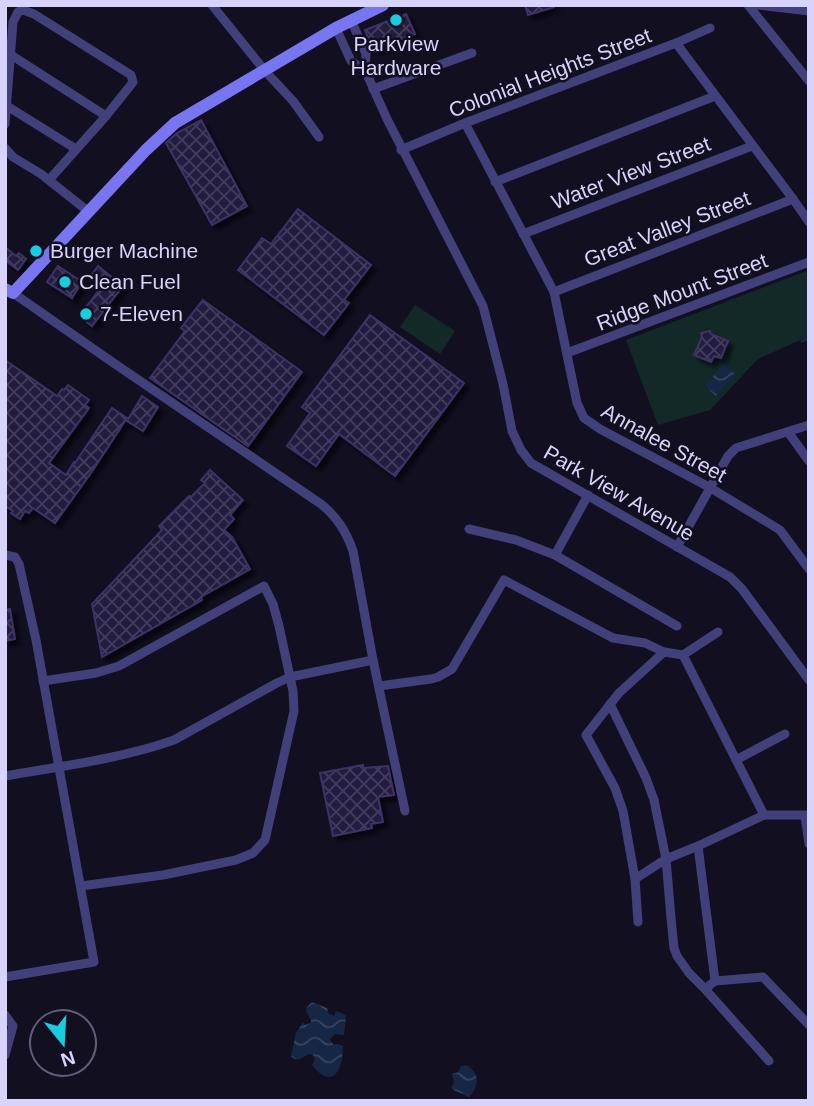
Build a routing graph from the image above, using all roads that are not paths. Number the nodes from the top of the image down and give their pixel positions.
1 (212, 5) edge
2 (383, 5) edge
3 (748, 5) edge
4 (757, 5) edge
5 (809, 11) edge
6 (351, 20) junction
7 (336, 28) junction
8 (710, 28) dead end
9 (677, 43) junction
10 (472, 53) dead end
11 (11, 55) junction
12 (365, 70) junction
13 (265, 71) junction
14 (809, 81) edge
15 (373, 89) junction
16 (715, 96) junction
17 (7, 106) edge
18 (106, 116) junction
19 (465, 123) junction
20 (5, 124) edge
21 (319, 137) dead end
22 (752, 146) junction
23 (5, 148) edge
24 (76, 149) junction
25 (401, 150) junction
26 (49, 180) junction
27 (495, 182) junction
28 (793, 199) junction
29 (89, 212) junction
30 (809, 222) edge
31 (523, 234) junction
32 (809, 262) edge
33 (9, 291) edge
34 (554, 292) junction
35 (567, 353) junction
36 (809, 425) edge
37 (788, 432) junction
38 (809, 460) edge
39 (709, 487) junction
40 (588, 495) junction
41 (469, 529) dead end
42 (677, 547) junction
43 (5, 555) edge
44 (555, 555) junction
45 (809, 569) edge
46 (677, 626) dead end
47 (718, 632) dead end
48 (664, 652) junction
49 (682, 655) junction
50 (373, 660) junction
51 (290, 677) junction
52 (809, 680) edge
53 (43, 681) junction
54 (379, 686) junction
55 (610, 704) junction
56 (785, 734) dead end
57 (736, 760) junction
58 (60, 767) junction
59 (5, 776) edge
60 (405, 811) dead end
61 (764, 815) junction
62 (807, 816) edge
63 (809, 844) edge
64 (698, 846) junction
65 (666, 859) junction
66 (635, 879) junction
67 (81, 886) junction
68 (638, 922) dead end
69 (5, 977) edge
70 (715, 981) junction
71 (705, 989) junction
72 (5, 1015) edge
73 (809, 1025) edge
74 (5, 1055) edge
75 (769, 1061) dead end

1 - 13 street
2 - 6 main road
3 - 14 street
4 - 5 street
6 - 7 main road
6 - 12 street, Park View Avenue
7 - 12 street, Park View Avenue
7 - 13 main road
8 - 9 street, Colonial Heights Street
9 - 16 street
9 - 19 street, Colonial Heights Street
10 - 15 street
11 - 17 street
11 - 18 street
11 - 18 street
12 - 15 street, Park View Avenue
13 - 21 street
13 - 29 main road
15 - 25 street, Park View Avenue
16 - 22 street
16 - 27 street
17 - 20 street
17 - 24 street
18 - 24 street
19 - 25 street, Colonial Heights Street
19 - 27 street, Annalee Street
22 - 28 street
22 - 31 street, Water View Street
23 - 26 street
24 - 26 street
25 - 40 street, Park View Avenue
26 - 29 street
27 - 31 street, Annalee Street
28 - 30 street
28 - 34 street, Great Valley Street
29 - 33 main road
31 - 34 street, Annalee Street
32 - 35 street, Ridge Mount Street
33 - 50 street
34 - 35 street, Annalee Street
35 - 39 street, Annalee Street
36 - 37 street
37 - 38 street
37 - 39 street
39 - 42 street
39 - 45 street, Annalee Street
40 - 42 street, Park View Avenue
40 - 44 street
41 - 44 street
42 - 52 street, Park View Avenue
43 - 53 street
44 - 46 street
47 - 49 street
48 - 49 street
48 - 54 street
48 - 55 street
49 - 57 street
50 - 51 street
50 - 54 street
51 - 53 street
51 - 58 street
51 - 67 street
53 - 58 street
54 - 60 street
55 - 65 street
55 - 66 street
56 - 57 street
57 - 61 street
58 - 59 street
58 - 67 street
61 - 62 street
61 - 64 street
62 - 63 street
64 - 65 street
64 - 70 street
65 - 66 street
65 - 71 street
66 - 68 street
67 - 69 street
70 - 71 street
70 - 73 street
71 - 75 street
72 - 74 street

